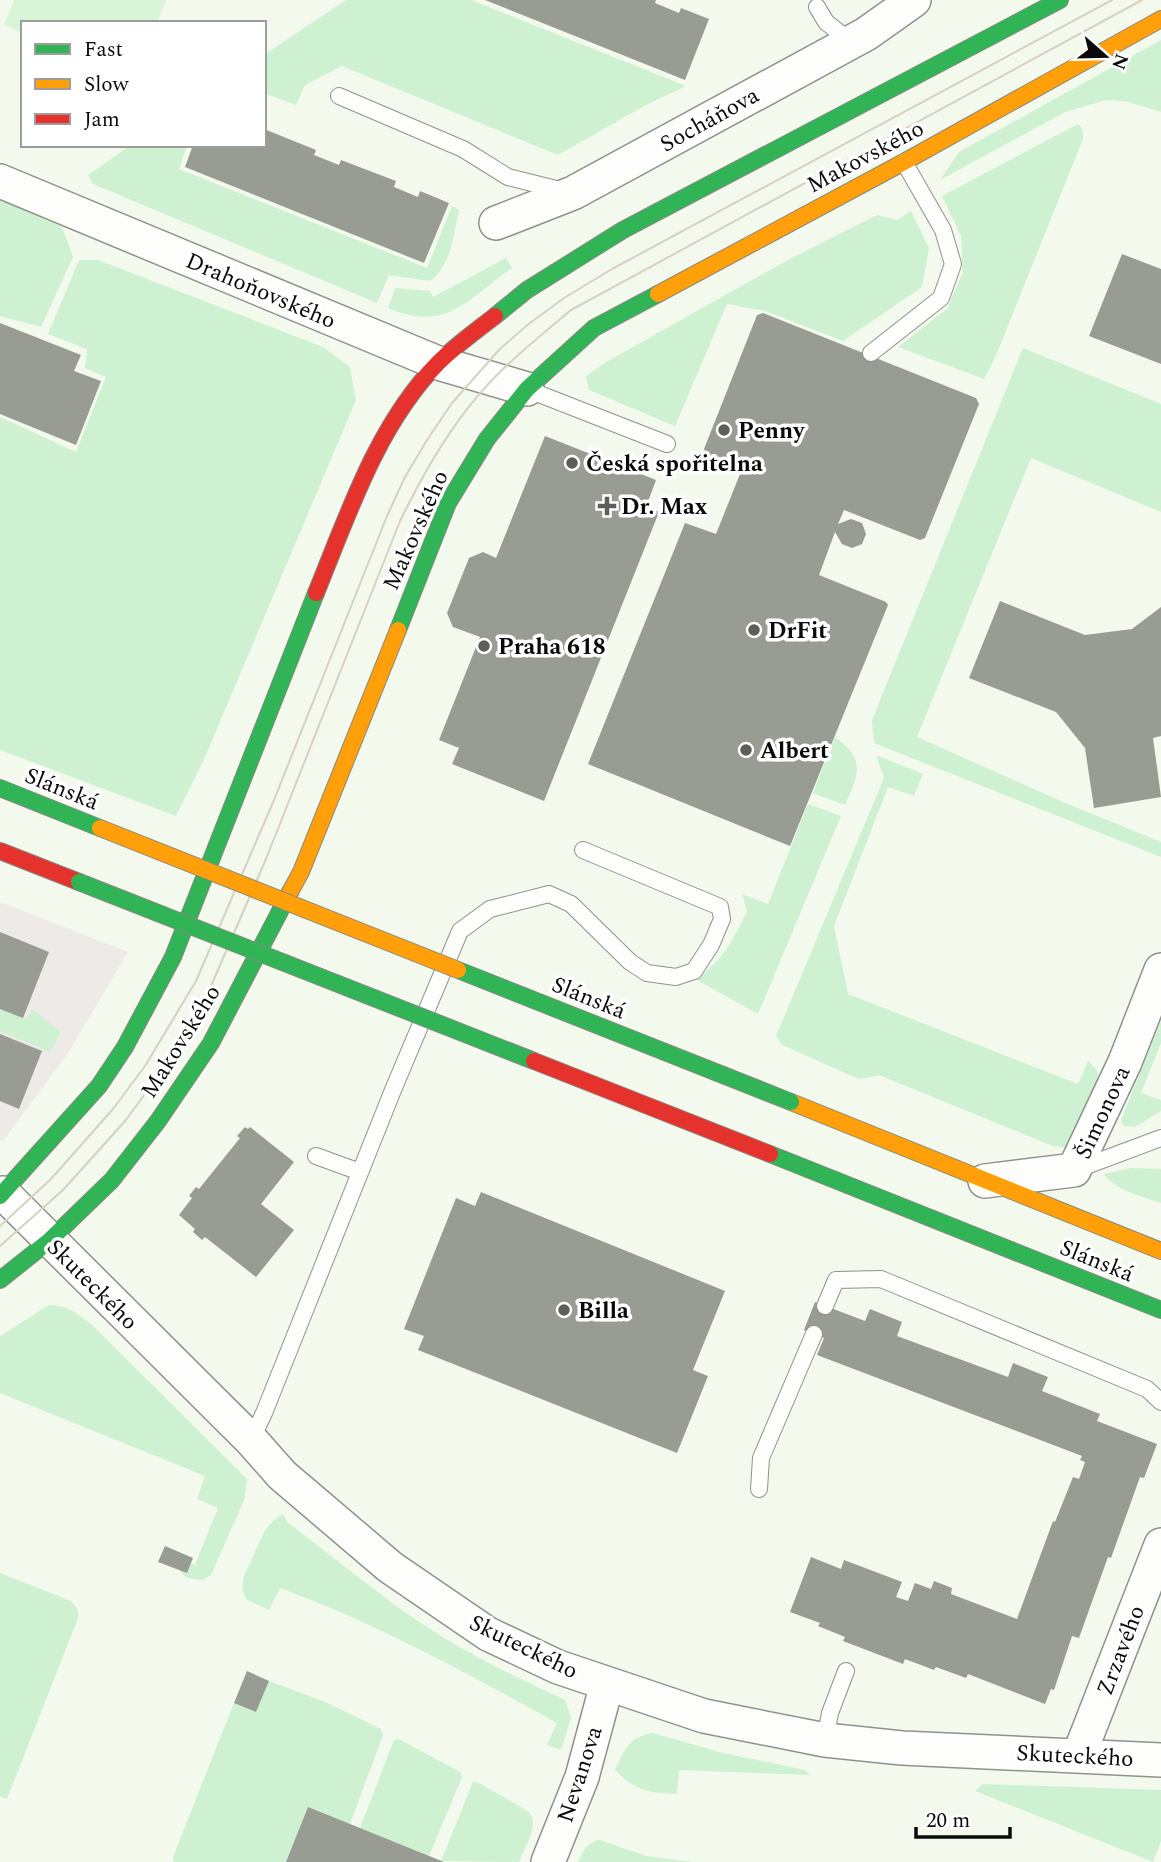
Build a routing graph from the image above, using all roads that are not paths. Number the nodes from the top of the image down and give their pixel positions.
1 (914, 0) edge
2 (1060, 0) edge
3 (817, 7) dead end
4 (1161, 19) edge
5 (851, 42) junction
6 (339, 96) dead end
7 (904, 162) junction
8 (0, 181) edge
9 (573, 193) junction
10 (496, 223) dead end
11 (871, 353) dead end
12 (438, 363) junction
13 (527, 389) junction
14 (667, 444) dead end
15 (0, 788) edge
16 (0, 850) edge
17 (583, 850) dead end
18 (1161, 970) edge
19 (1161, 1138) edge
20 (316, 1156) dead end
21 (1074, 1170) junction
22 (360, 1172) junction
23 (985, 1181) junction
24 (1, 1193) edge
25 (49, 1241) junction
26 (1161, 1251) edge
27 (0, 1280) edge
28 (825, 1306) dead end
29 (1161, 1310) edge
30 (814, 1334) dead end
31 (1161, 1402) edge
32 (251, 1440) junction
33 (759, 1489) dead end
34 (1161, 1545) edge
35 (846, 1671) dead end
36 (607, 1684) junction
37 (825, 1740) junction
38 (1079, 1755) junction
39 (1161, 1760) edge
40 (548, 1862) edge

1 - 5 street, Socháňova
2 - 12 street, Makovského
3 - 5 lane
4 - 7 street, Makovského
5 - 9 street, Socháňova
6 - 9 lane
7 - 11 lane
7 - 13 street, Makovského
8 - 12 street, Drahoňovského
9 - 10 street, Socháňova
12 - 13 street, Drahoňovského
12 - 24 street, Makovského
13 - 14 lane
13 - 25 street, Makovského
15 - 23 street, Slánská, bridge
16 - 29 street, Slánská, bridge
17 - 22 lane
18 - 21 street, Šimonova
19 - 21 lane
20 - 22 lane
21 - 23 street, Šimonova
22 - 32 lane
23 - 26 street, Slánská
24 - 25 street, Skuteckého
25 - 27 street, Makovského
25 - 32 street, Skuteckého
28 - 31 lane
30 - 33 lane
32 - 36 street, Skuteckého
34 - 38 street, Zrzavého
35 - 37 lane
36 - 37 street, Skuteckého
36 - 40 street, Nevanova
37 - 38 street, Skuteckého
38 - 39 street, Skuteckého

